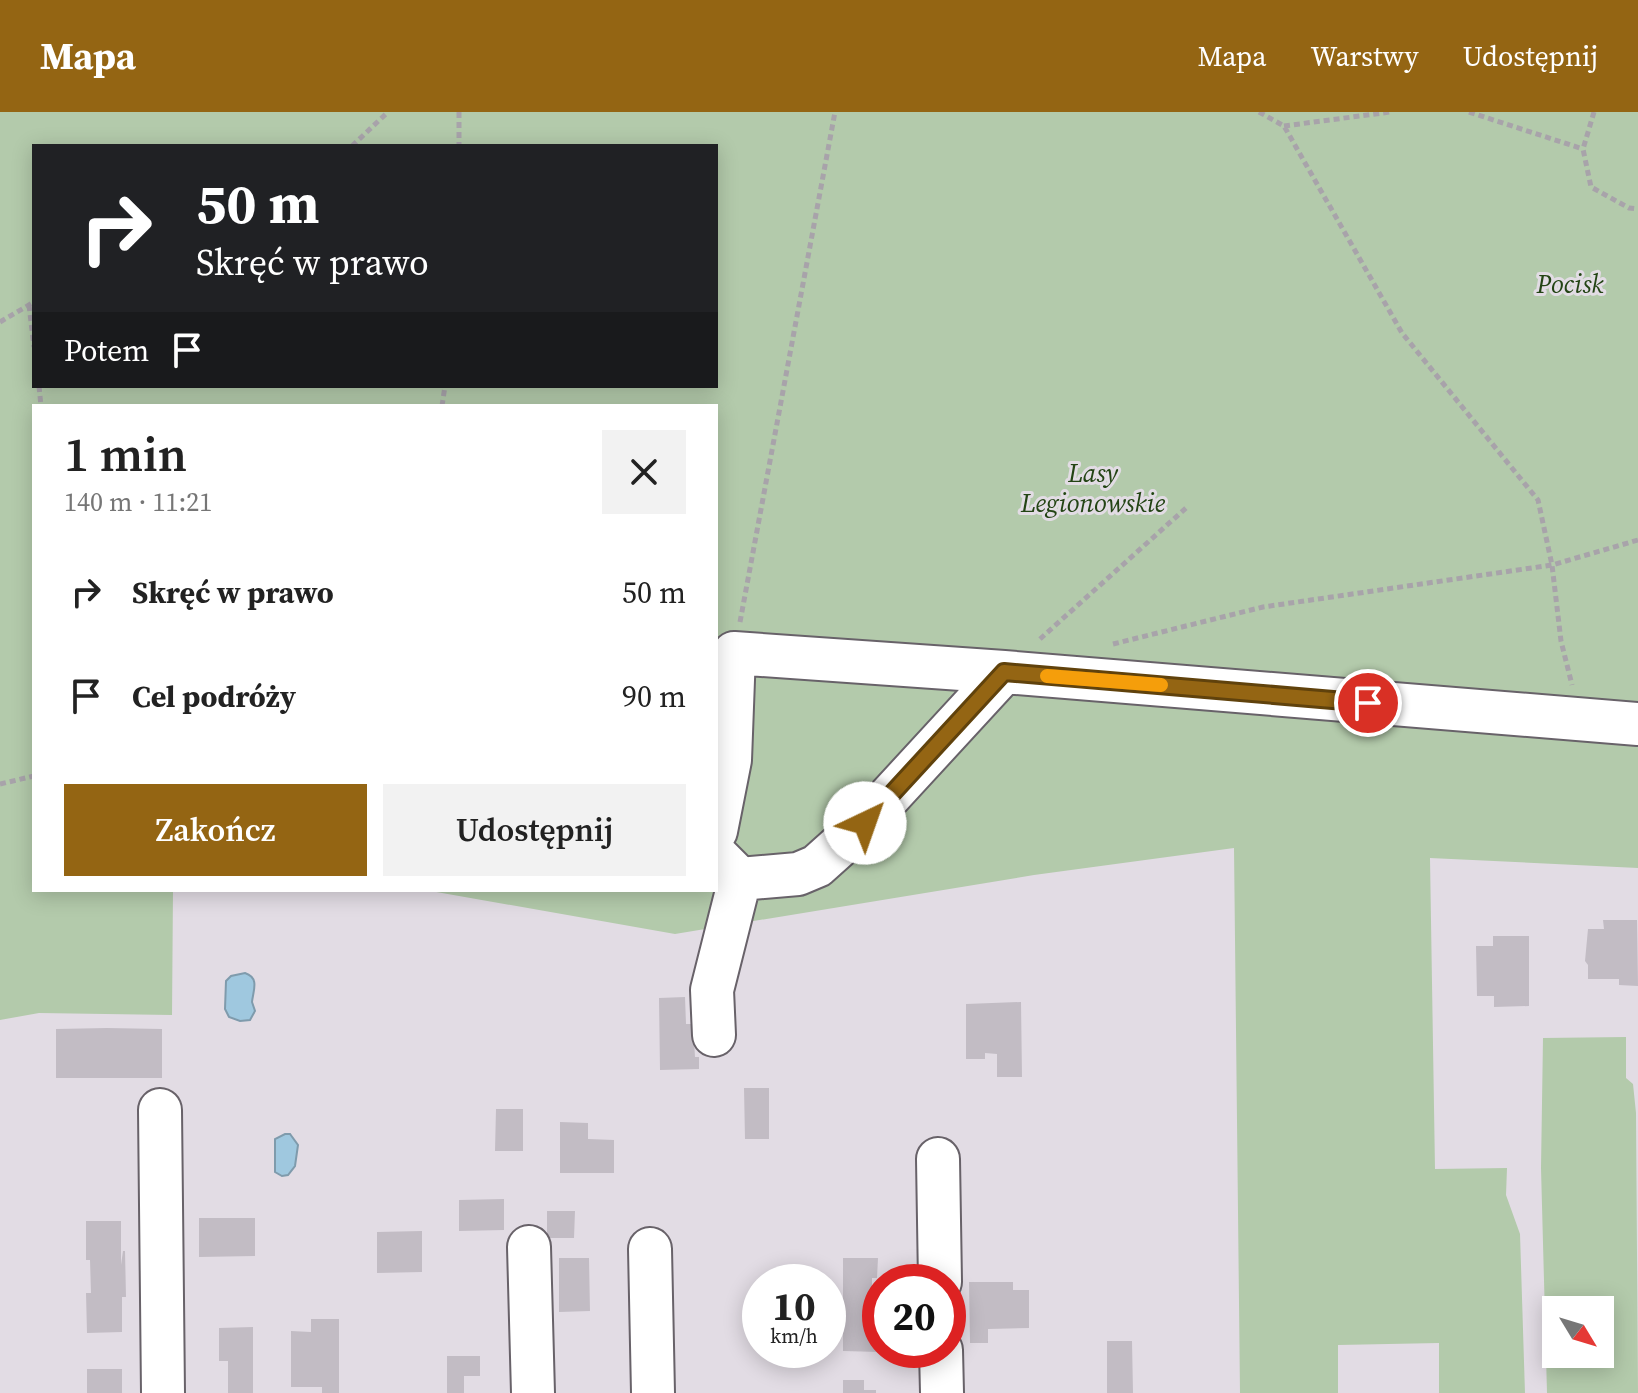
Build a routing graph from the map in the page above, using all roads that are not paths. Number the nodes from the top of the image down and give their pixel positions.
1 (1004, 672) junction
2 (1638, 724) edge
3 (718, 821) edge
4 (728, 867) edge
5 (714, 1035) dead end
6 (160, 1110) dead end
7 (938, 1159) dead end
8 (529, 1247) dead end
9 (650, 1249) dead end
10 (186, 1254) dead end
11 (940, 1264) edge
12 (941, 1368) edge
13 (163, 1393) edge
14 (186, 1393) edge
15 (533, 1393) edge
16 (653, 1393) edge
17 (942, 1393) edge

1 - 2 lane
1 - 3 lane
1 - 4 lane
4 - 5 lane
6 - 13 lane
7 - 11 lane
8 - 15 lane
9 - 16 lane
10 - 14 lane
12 - 17 lane

